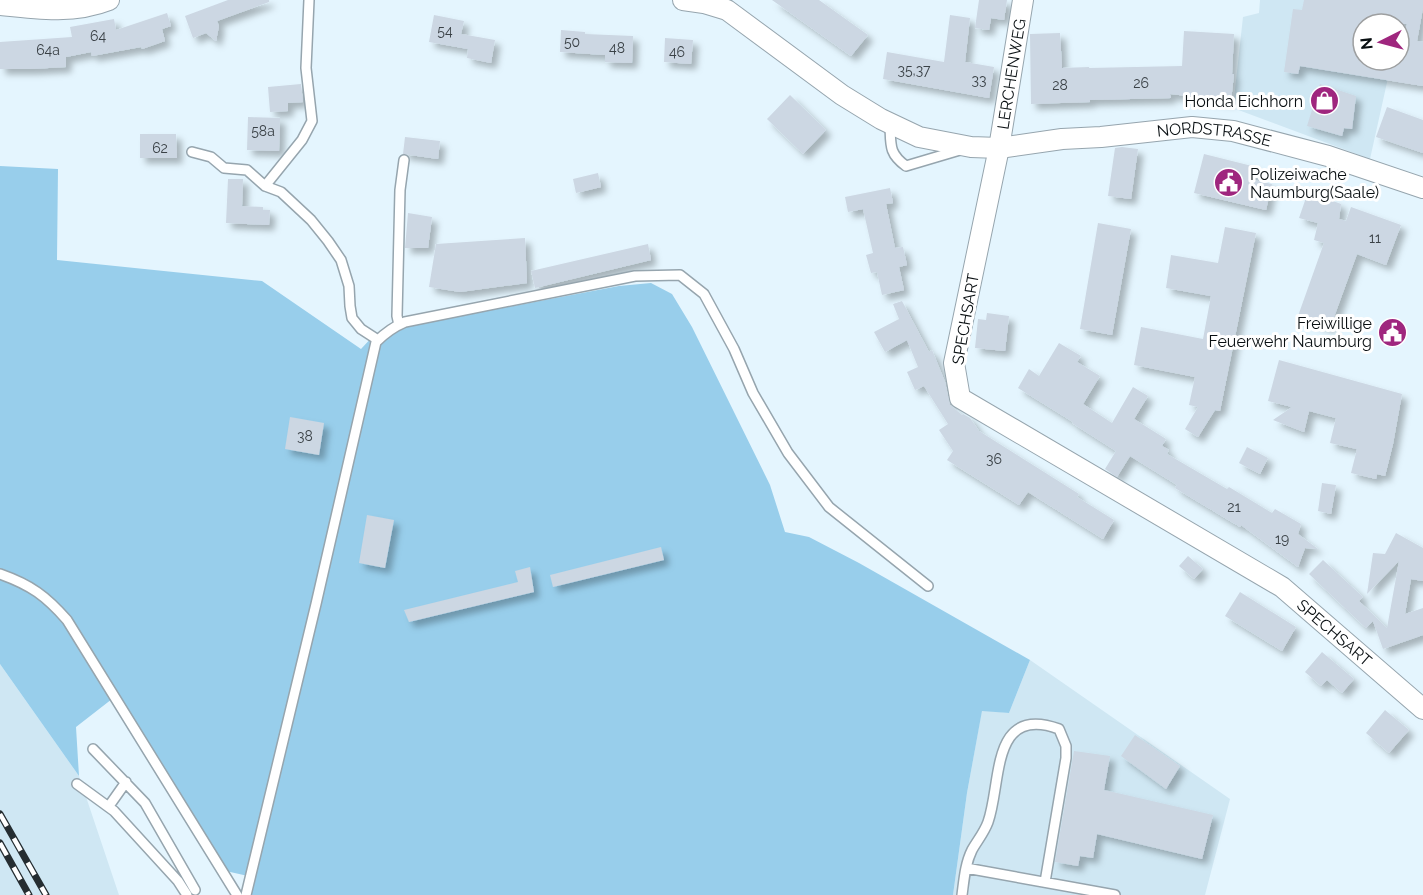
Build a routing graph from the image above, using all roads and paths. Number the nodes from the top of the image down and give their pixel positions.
1 (109, 0) edge
2 (309, 0) edge
3 (682, 0) edge
4 (1023, 0) edge
5 (0, 5) edge
6 (890, 124) junction
7 (971, 147) junction
8 (999, 148) junction
9 (192, 152) dead end
10 (404, 160) dead end
11 (265, 186) junction
12 (1423, 188) edge
13 (399, 325) junction
14 (378, 340) junction
15 (0, 574) edge
16 (928, 586) dead end
17 (1423, 709) edge
18 (93, 749) dead end
19 (126, 782) junction
20 (77, 784) dead end
21 (109, 806) junction
22 (966, 868) junction
23 (1045, 882) junction
24 (189, 889) edge
25 (237, 895) edge
26 (246, 895) edge
27 (962, 895) edge
28 (1115, 895) edge

1 - 5 street
2 - 11 lane
3 - 6 street
4 - 8 street, LERCHENWEG
6 - 7 street
6 - 7 lane
7 - 8 street
8 - 12 street, NORDSTRASSE
8 - 17 street, SPECHSART
9 - 11 lane
10 - 13 lane
11 - 14 lane
13 - 14 lane
13 - 16 lane
14 - 26 lane
15 - 25 lane
18 - 19 lane
19 - 21 lane
19 - 24 lane
20 - 21 lane
21 - 24 lane
22 - 23 lane
22 - 23 lane
22 - 27 lane
23 - 28 lane

